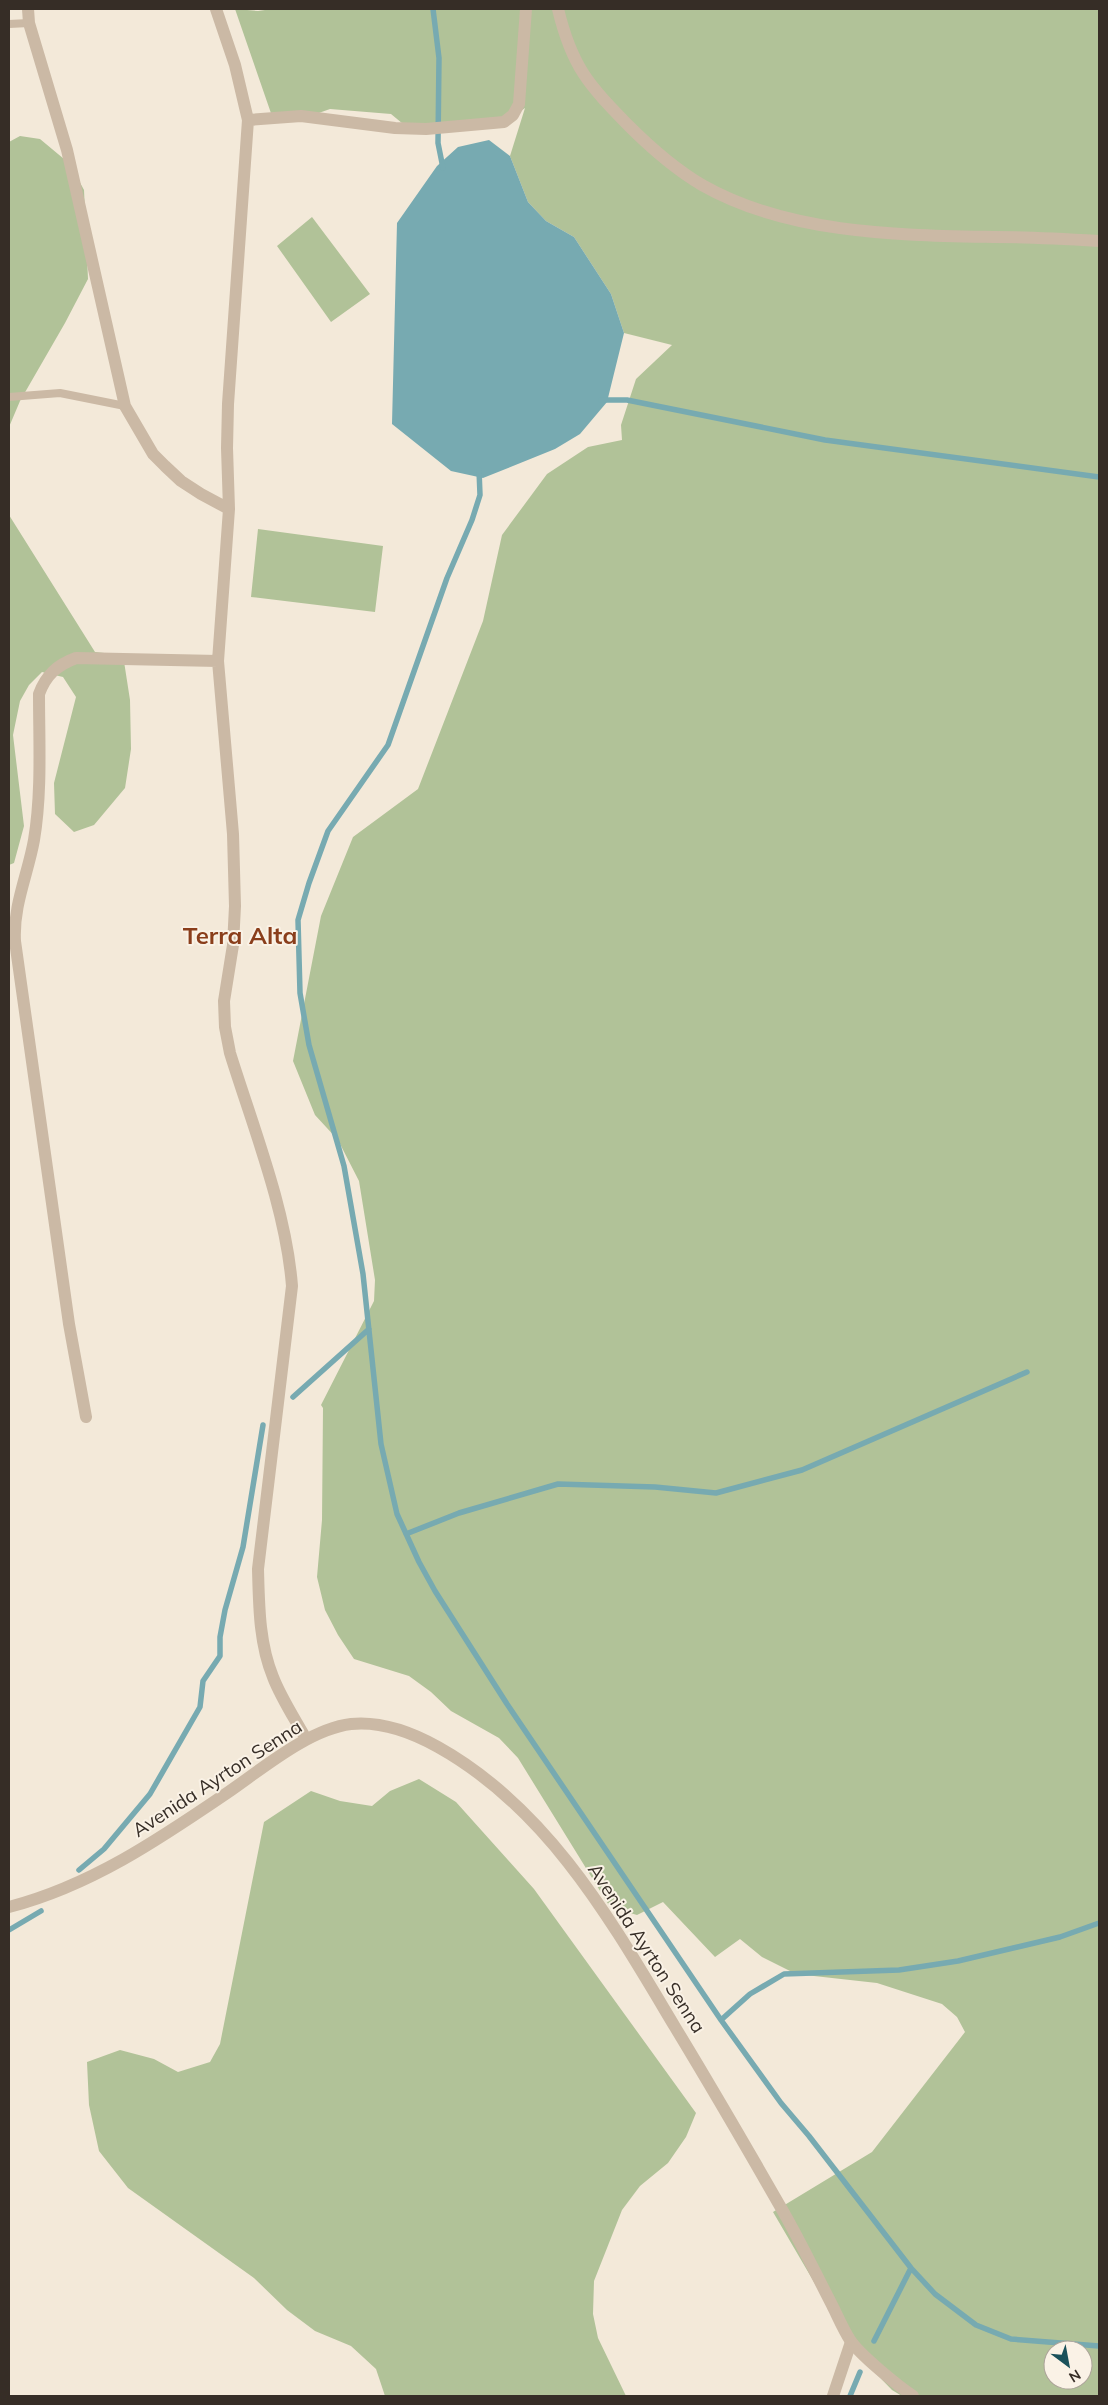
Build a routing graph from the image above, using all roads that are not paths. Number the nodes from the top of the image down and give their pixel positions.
1 (28, 9) edge
2 (216, 9) edge
3 (526, 9) edge
4 (558, 9) edge
5 (29, 23) junction
6 (9, 24) edge
7 (248, 120) junction
8 (1099, 241) edge
9 (9, 397) edge
10 (125, 406) junction
11 (229, 509) junction
12 (218, 661) junction
13 (86, 1417) dead end
14 (306, 1739) junction
15 (9, 1907) edge
16 (851, 2342) junction
17 (833, 2396) edge
18 (913, 2396) edge

1 - 5 street
2 - 7 street
3 - 7 street
4 - 8 street
5 - 6 lane
5 - 10 street
7 - 11 street
9 - 10 lane
10 - 11 street
11 - 12 street
12 - 13 street
12 - 14 street
14 - 15 street, Avenida Ayrton Senna
14 - 16 street, Avenida Ayrton Senna
16 - 17 street
16 - 18 street, Avenida Ayrton Senna

